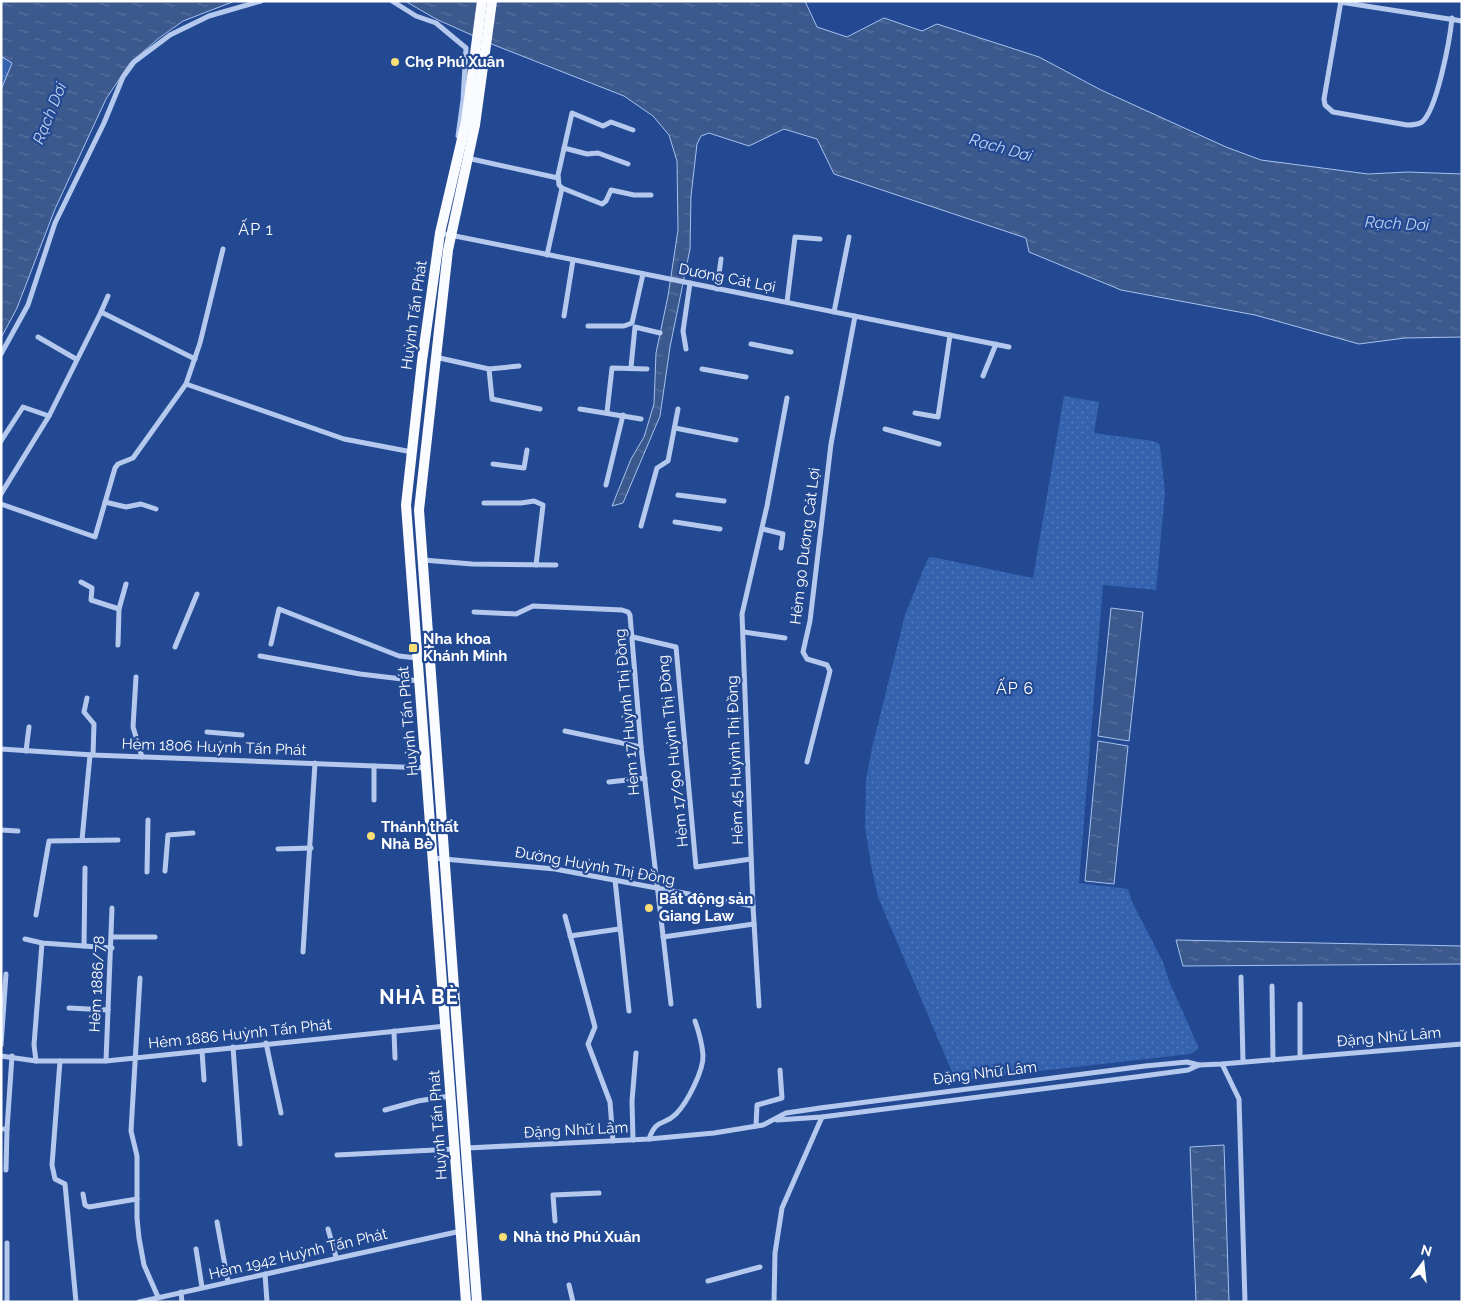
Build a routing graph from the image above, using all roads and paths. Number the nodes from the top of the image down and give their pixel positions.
1 (261, 1) edge
2 (392, 1) edge
3 (482, 1) edge
4 (492, 1) edge
5 (1340, 2) edge
6 (1452, 18) junction
7 (1462, 21) edge
8 (480, 54) junction
9 (633, 130) dead end
10 (564, 148) junction
11 (463, 156) junction
12 (628, 164) dead end
13 (558, 178) junction
14 (562, 188) junction
15 (651, 194) dead end
16 (446, 234) junction
17 (849, 238) dead end
18 (820, 239) dead end
19 (223, 249) dead end
20 (547, 255) junction
21 (721, 259) dead end
22 (573, 260) junction
23 (643, 274) junction
24 (689, 283) junction
25 (717, 288) junction
26 (108, 296) dead end
27 (787, 302) junction
28 (101, 312) junction
29 (834, 312) junction
30 (564, 316) dead end
31 (856, 316) junction
32 (588, 326) dead end
33 (660, 333) dead end
34 (950, 335) junction
35 (38, 337) dead end
36 (751, 344) dead end
37 (996, 344) junction
38 (1009, 347) dead end
39 (686, 349) dead end
40 (791, 352) dead end
41 (1, 354) edge
42 (434, 357) junction
43 (76, 359) junction
44 (195, 359) junction
45 (519, 366) dead end
46 (631, 367) junction
47 (489, 369) junction
48 (647, 369) dead end
49 (702, 369) dead end
50 (983, 376) dead end
51 (746, 377) dead end
52 (186, 384) junction
53 (787, 398) dead end
54 (540, 409) dead end
55 (580, 409) dead end
56 (678, 409) dead end
57 (607, 412) junction
58 (915, 413) dead end
59 (623, 415) junction
60 (49, 416) junction
61 (641, 419) dead end
62 (675, 428) junction
63 (885, 429) dead end
64 (736, 440) dead end
65 (1, 441) edge
66 (939, 444) dead end
67 (527, 450) dead end
68 (412, 452) junction
69 (424, 454) junction
70 (493, 464) dead end
71 (1, 481) edge
72 (8, 484) junction
73 (606, 485) dead end
74 (1, 494) edge
75 (678, 495) dead end
76 (724, 501) dead end
77 (105, 502) junction
78 (484, 502) dead end
79 (1, 504) edge
80 (156, 509) dead end
81 (675, 522) dead end
82 (641, 526) dead end
83 (720, 529) dead end
84 (763, 529) junction
85 (782, 548) dead end
86 (422, 560) junction
87 (536, 565) junction
88 (556, 565) dead end
89 (81, 582) dead end
90 (126, 584) dead end
91 (197, 594) dead end
92 (119, 609) junction
93 (474, 612) dead end
94 (744, 632) junction
95 (633, 637) junction
96 (785, 638) dead end
97 (271, 644) dead end
98 (118, 645) dead end
99 (175, 647) dead end
100 (260, 656) dead end
101 (418, 658) junction
102 (136, 677) dead end
103 (419, 681) junction
104 (87, 698) dead end
105 (29, 727) dead end
106 (565, 731) dead end
107 (207, 732) dead end
108 (242, 735) dead end
109 (641, 747) junction
110 (1, 749) edge
111 (26, 751) junction
112 (91, 755) junction
113 (142, 756) junction
114 (807, 762) dead end
115 (316, 763) junction
116 (374, 766) junction
117 (426, 768) junction
118 (645, 778) junction
119 (609, 782) dead end
120 (374, 800) dead end
121 (148, 820) dead end
122 (1, 830) edge
123 (18, 831) dead end
124 (193, 833) dead end
125 (82, 840) junction
126 (118, 840) dead end
127 (311, 848) junction
128 (278, 849) dead end
129 (444, 857) junction
130 (433, 858) junction
131 (751, 858) junction
132 (85, 868) dead end
133 (165, 871) dead end
134 (147, 872) dead end
135 (615, 880) junction
136 (658, 888) junction
137 (753, 906) junction
138 (112, 908) dead end
139 (36, 915) dead end
140 (565, 916) dead end
141 (754, 924) junction
142 (619, 929) junction
143 (570, 936) junction
144 (112, 937) junction
145 (155, 937) dead end
146 (663, 937) junction
147 (25, 939) dead end
148 (42, 943) junction
149 (84, 946) junction
150 (112, 948) junction
151 (303, 952) dead end
152 (6, 974) dead end
153 (1241, 977) dead end
154 (140, 978) dead end
155 (1272, 986) dead end
156 (671, 1004) dead end
157 (1300, 1004) dead end
158 (759, 1006) dead end
159 (69, 1008) dead end
160 (108, 1010) junction
161 (629, 1011) dead end
162 (695, 1021) dead end
163 (447, 1026) junction
164 (394, 1031) junction
165 (266, 1043) junction
166 (1462, 1044) edge
167 (1, 1045) edge
168 (232, 1047) junction
169 (202, 1050) junction
170 (636, 1054) dead end
171 (1, 1056) edge
172 (12, 1056) junction
173 (1300, 1057) junction
174 (135, 1058) junction
175 (395, 1058) dead end
176 (1273, 1060) junction
177 (36, 1061) junction
178 (60, 1061) junction
179 (106, 1061) junction
180 (1243, 1062) junction
181 (1222, 1064) junction
182 (1199, 1065) junction
183 (780, 1070) dead end
184 (204, 1080) dead end
185 (451, 1096) junction
186 (385, 1110) dead end
187 (281, 1113) dead end
188 (822, 1117) junction
189 (776, 1120) junction
190 (756, 1126) junction
191 (649, 1139) junction
192 (633, 1140) junction
193 (613, 1141) junction
194 (240, 1144) dead end
195 (467, 1148) junction
196 (455, 1149) junction
197 (337, 1155) dead end
198 (6, 1170) dead end
199 (599, 1193) dead end
200 (82, 1194) dead end
201 (137, 1199) junction
202 (217, 1222) dead end
203 (555, 1222) dead end
204 (328, 1229) dead end
205 (461, 1230) junction
206 (7, 1243) dead end
207 (196, 1249) dead end
208 (336, 1257) junction
209 (756, 1268) dead end
210 (265, 1274) junction
211 (708, 1281) dead end
212 (228, 1282) junction
213 (570, 1285) dead end
214 (202, 1287) junction
215 (181, 1292) junction
216 (158, 1297) junction
217 (7, 1302) edge
218 (76, 1302) edge
219 (140, 1302) edge
220 (182, 1302) edge
221 (267, 1302) edge
222 (466, 1302) edge
223 (477, 1302) edge
224 (573, 1302) edge
225 (774, 1302) edge
226 (1245, 1302) edge

1 - 41 street
2 - 11 street
3 - 8 main road
4 - 8 main road
5 - 6 street
5 - 6 street
6 - 7 street
8 - 11 main road, Huỳnh Tấn Phát
9 - 10 street
10 - 12 street
10 - 13 street
11 - 13 street
11 - 16 main road, Huỳnh Tấn Phát
13 - 14 street
14 - 15 street
14 - 20 street
16 - 20 street, Dương Cát Lợi
16 - 42 main road, Huỳnh Tấn Phát
16 - 68 main road, Huỳnh Tấn Phát
17 - 29 street
18 - 27 street
19 - 44 street
20 - 22 street, Dương Cát Lợi
21 - 25 street
22 - 23 street, Dương Cát Lợi
22 - 30 street
23 - 24 street, Dương Cát Lợi
23 - 32 street
24 - 25 street, Dương Cát Lợi
24 - 39 street
25 - 27 street, Dương Cát Lợi
26 - 28 street
27 - 29 street, Dương Cát Lợi
28 - 43 street
28 - 44 street
29 - 31 street, Dương Cát Lợi
31 - 34 street, Dương Cát Lợi
31 - 114 street, Hẻm 90 Dương Cát Lợi
33 - 46 street
34 - 37 street, Dương Cát Lợi
34 - 58 street
35 - 43 street
36 - 40 street
37 - 38 street, Dương Cát Lợi
37 - 50 street
42 - 47 street
42 - 69 main road, Huỳnh Tấn Phát
43 - 60 street
44 - 52 street
45 - 47 street
46 - 48 street
46 - 57 street
47 - 54 street
49 - 51 street
52 - 68 street
52 - 77 street
53 - 84 street
55 - 57 street
56 - 62 street
57 - 59 street
59 - 61 street
59 - 73 street
60 - 65 street
60 - 72 street
62 - 64 street
62 - 82 street
63 - 66 street
67 - 70 street
68 - 69 main road
68 - 101 main road, Huỳnh Tấn Phát
69 - 86 main road, Huỳnh Tấn Phát
71 - 72 street
72 - 74 street
75 - 76 street
77 - 79 street
77 - 80 street
78 - 87 street
81 - 83 street
84 - 85 street
84 - 94 street, Hẻm 45 Huỳnh Thị Đồng
86 - 87 street
86 - 129 main road, Huỳnh Tấn Phát
87 - 88 street
89 - 92 street
90 - 92 street
91 - 99 street
92 - 98 street
93 - 95 street, Hẻm 17 Huỳnh Thị Đồng
94 - 96 street
94 - 131 street, Hẻm 45 Huỳnh Thị Đồng
95 - 109 street, Hẻm 17 Huỳnh Thị Đồng
95 - 131 street, Hẻm 17/90 Huỳnh Thị Đồng
97 - 101 street
100 - 103 street
101 - 103 main road, Huỳnh Tấn Phát
102 - 113 street
103 - 117 main road, Huỳnh Tấn Phát
104 - 112 street
105 - 111 street
106 - 109 street
107 - 108 street
109 - 118 street, Hẻm 17 Huỳnh Thị Đồng
110 - 111 street, Hẻm 1806 Huỳnh Tấn Phát
111 - 112 street, Hẻm 1806 Huỳnh Tấn Phát
112 - 113 street, Hẻm 1806 Huỳnh Tấn Phát
112 - 125 street
113 - 115 street, Hẻm 1806 Huỳnh Tấn Phát
115 - 116 street, Hẻm 1806 Huỳnh Tấn Phát
115 - 127 street
116 - 117 street, Hẻm 1806 Huỳnh Tấn Phát
116 - 120 street
117 - 130 main road, Huỳnh Tấn Phát
118 - 119 street
118 - 136 street, Hẻm 17 Huỳnh Thị Đồng
121 - 134 street
122 - 123 street
124 - 133 street
125 - 126 street
125 - 139 street
127 - 128 street
127 - 151 street
129 - 130 street, Đường Huỳnh Thị Đồng
129 - 135 street, Đường Huỳnh Thị Đồng
129 - 195 main road, Huỳnh Tấn Phát
130 - 163 main road, Huỳnh Tấn Phát
131 - 137 street, Hẻm 45 Huỳnh Thị Đồng
132 - 149 street
135 - 136 street, Đường Huỳnh Thị Đồng
135 - 142 street
136 - 137 street, Đường Huỳnh Thị Đồng
136 - 146 street, Hẻm 17 Huỳnh Thị Đồng
137 - 141 street, Hẻm 45 Huỳnh Thị Đồng
138 - 144 street, Hẻm 1886/78
140 - 143 street
141 - 146 street
141 - 158 street, Hẻm 45 Huỳnh Thị Đồng
142 - 143 street
142 - 161 street
143 - 193 street
144 - 145 street
144 - 150 street, Hẻm 1886/78
146 - 156 street, Hẻm 17 Huỳnh Thị Đồng
147 - 148 street
148 - 149 street
148 - 177 street
149 - 150 street
150 - 160 street, Hẻm 1886/78
152 - 167 street
153 - 180 street
154 - 174 street
155 - 176 street
157 - 173 street
159 - 160 street
160 - 179 street, Hẻm 1886/78
162 - 191 street
163 - 164 street, Hẻm 1886 Huỳnh Tấn Phát
163 - 185 main road, Huỳnh Tấn Phát
164 - 165 street, Hẻm 1886 Huỳnh Tấn Phát
164 - 175 street
165 - 168 street, Hẻm 1886 Huỳnh Tấn Phát
165 - 187 street
166 - 173 street, Đặng Nhữ Lâm
168 - 169 street, Hẻm 1886 Huỳnh Tấn Phát
168 - 194 street
169 - 174 street, Hẻm 1886 Huỳnh Tấn Phát
169 - 184 street
170 - 192 street
171 - 172 street, Hẻm 1886 Huỳnh Tấn Phát
172 - 177 street, Hẻm 1886 Huỳnh Tấn Phát
172 - 198 street
173 - 176 street, Đặng Nhữ Lâm
174 - 179 street, Hẻm 1886 Huỳnh Tấn Phát
174 - 201 street
176 - 180 street, Đặng Nhữ Lâm
177 - 178 street, Hẻm 1886 Huỳnh Tấn Phát
178 - 179 street, Hẻm 1886 Huỳnh Tấn Phát
178 - 218 street
180 - 181 street, Đặng Nhữ Lâm
181 - 182 street, Đặng Nhữ Lâm
181 - 226 street
182 - 188 street, Đặng Nhữ Lâm
182 - 189 street, Đặng Nhữ Lâm
183 - 190 street
185 - 186 street
185 - 196 main road, Huỳnh Tấn Phát
188 - 189 street, Đặng Nhữ Lâm
188 - 225 street
189 - 190 street, Đặng Nhữ Lâm
190 - 191 street, Đặng Nhữ Lâm
191 - 192 street, Đặng Nhữ Lâm
192 - 193 street, Đặng Nhữ Lâm
193 - 195 street, Đặng Nhữ Lâm
195 - 196 main road
195 - 223 main road, Huỳnh Tấn Phát
196 - 197 street
196 - 205 main road, Huỳnh Tấn Phát
199 - 203 street
200 - 201 street
201 - 216 street
202 - 212 street
204 - 208 street
205 - 208 street, Hẻm 1942 Huỳnh Tấn Phát
205 - 222 main road, Huỳnh Tấn Phát
206 - 217 street
207 - 214 street
208 - 210 street, Hẻm 1942 Huỳnh Tấn Phát
209 - 211 street
210 - 212 street, Hẻm 1942 Huỳnh Tấn Phát
210 - 221 street
212 - 214 street, Hẻm 1942 Huỳnh Tấn Phát
213 - 224 street
214 - 215 street, Hẻm 1942 Huỳnh Tấn Phát
215 - 216 street, Hẻm 1942 Huỳnh Tấn Phát
215 - 220 street
216 - 219 street, Hẻm 1942 Huỳnh Tấn Phát

